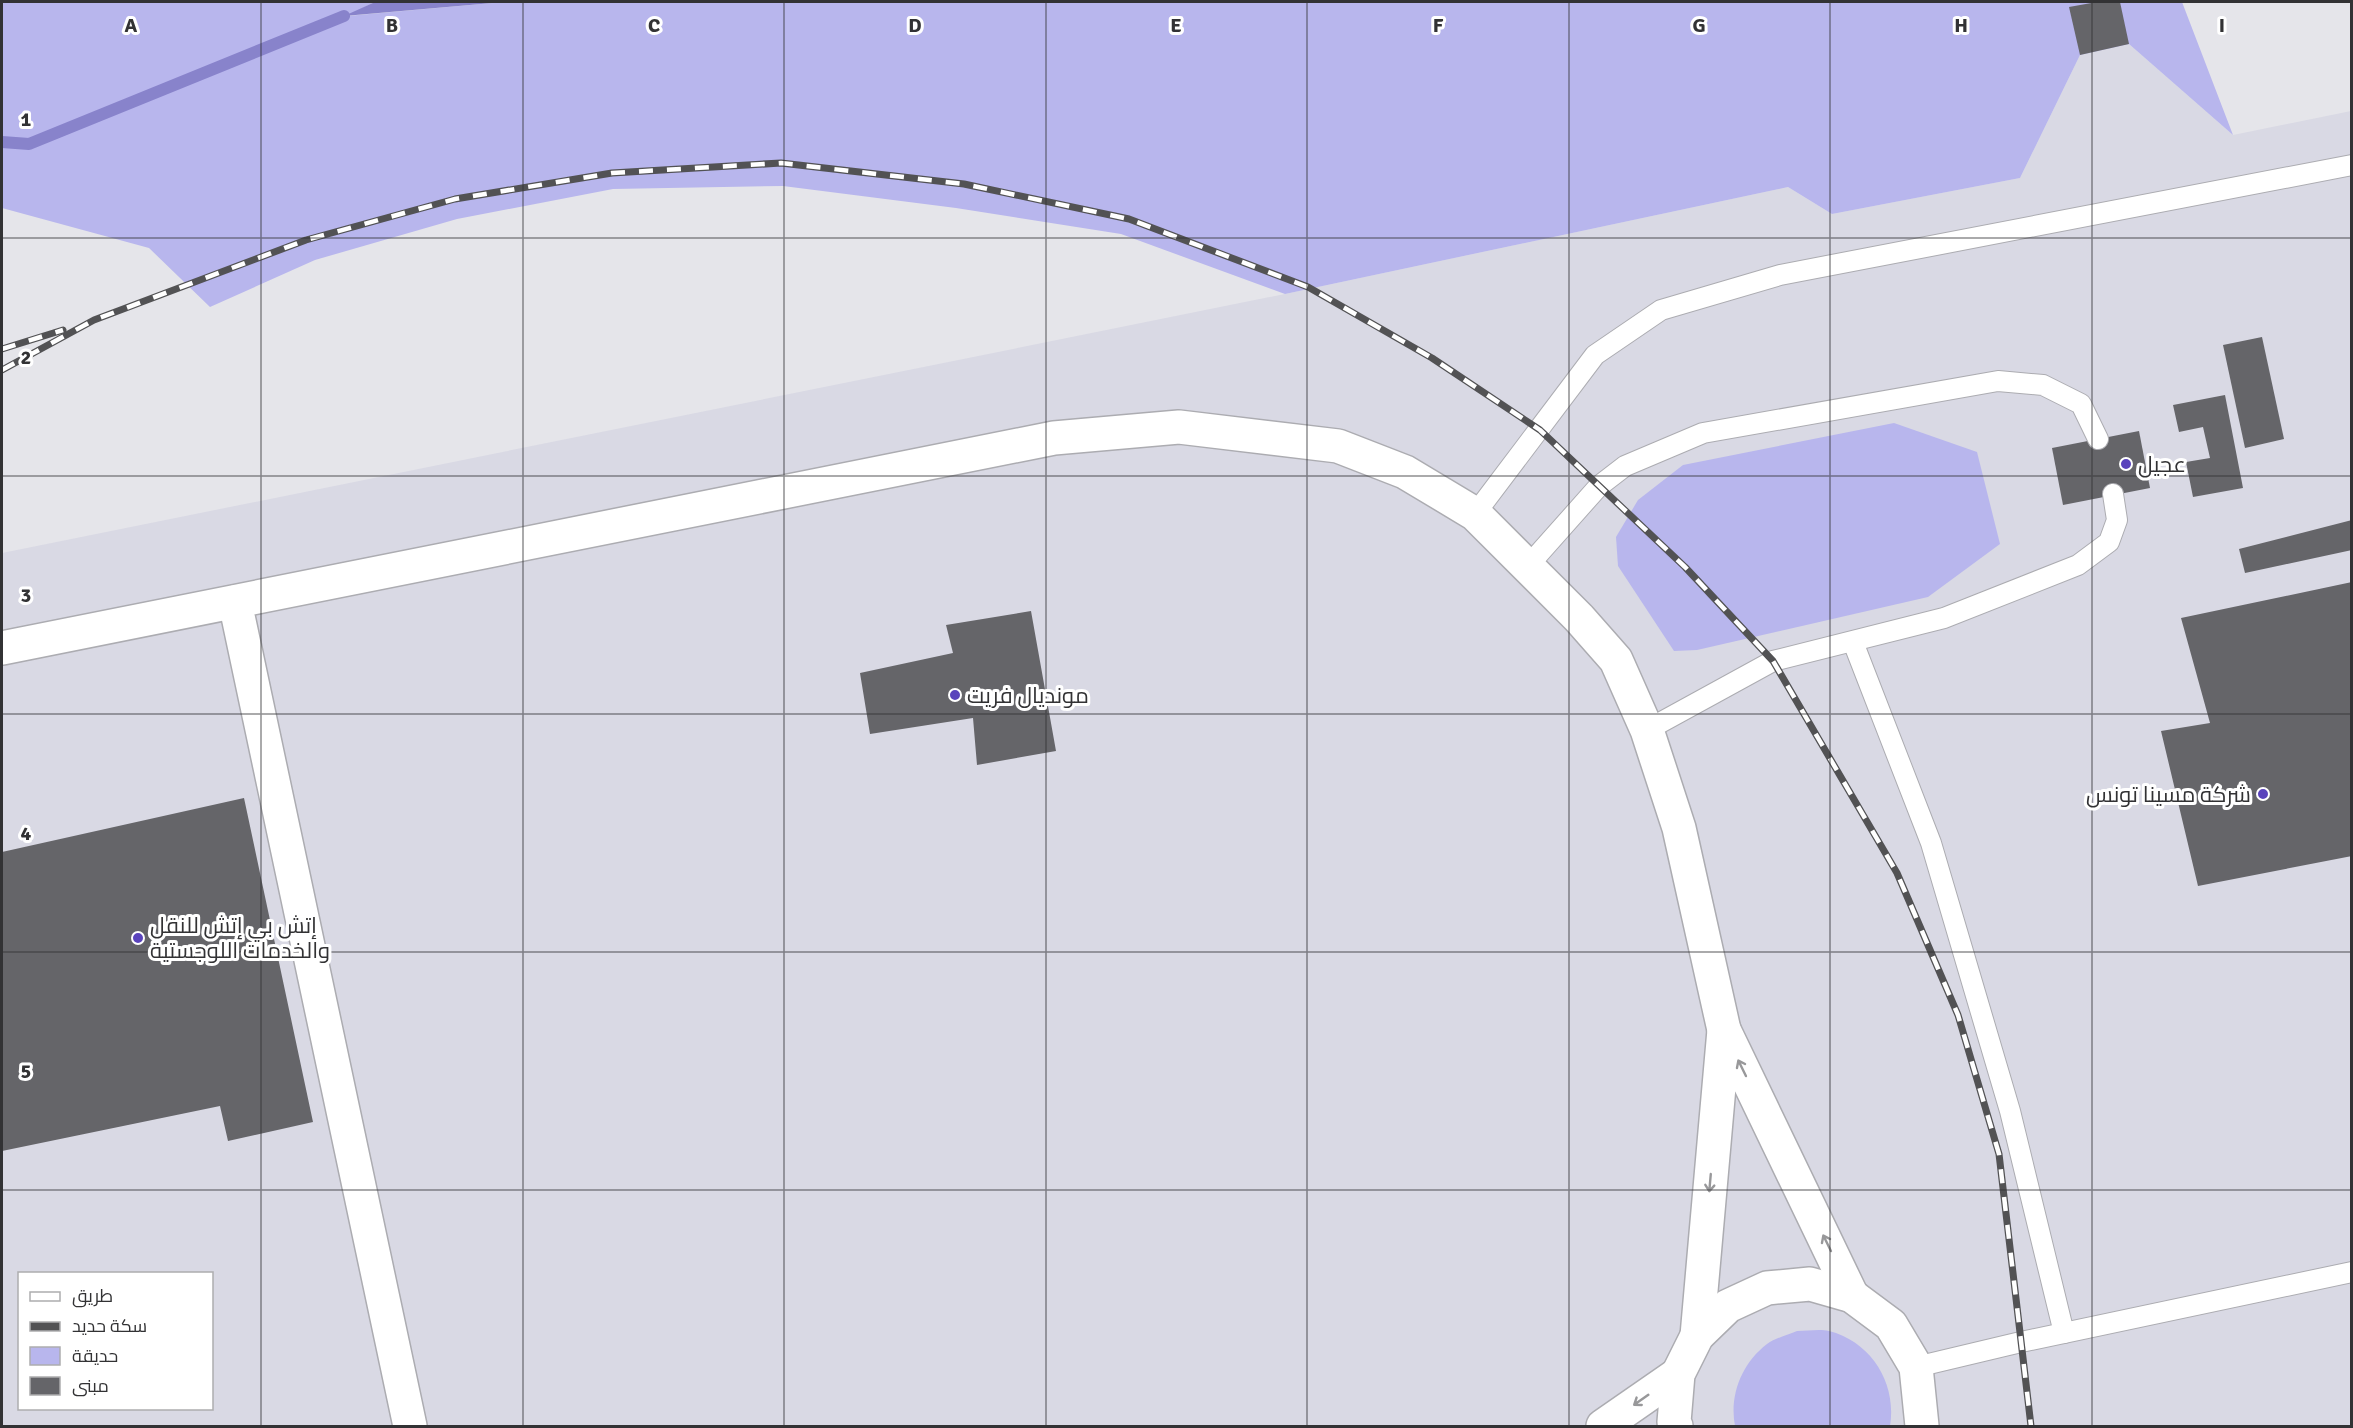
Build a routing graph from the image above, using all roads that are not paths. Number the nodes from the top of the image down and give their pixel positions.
1 (2352, 165) edge
2 (2098, 439) dead end
3 (2113, 494) dead end
4 (1475, 514) junction
5 (1527, 567) junction
6 (235, 602) junction
7 (1853, 642) junction
8 (2, 648) edge
9 (1647, 730) junction
10 (1724, 1030) junction
11 (2352, 1272) edge
12 (1852, 1296) junction
13 (2064, 1333) junction
14 (1697, 1336) junction
15 (1916, 1367) junction
16 (1678, 1374) junction
17 (410, 1426) edge
18 (1603, 1426) edge
19 (1676, 1426) edge
20 (1922, 1426) edge

1 - 4 lane
2 - 5 lane
3 - 7 lane
4 - 5 street
4 - 6 street
5 - 9 street
6 - 8 street
6 - 17 street
7 - 9 lane
7 - 13 lane
9 - 10 street
12 -> 10 street
10 -> 14 street
11 - 13 lane
12 - 14 street
12 - 15 street
13 - 15 lane
14 - 16 street
15 - 20 street
16 -> 18 street
16 - 19 street

